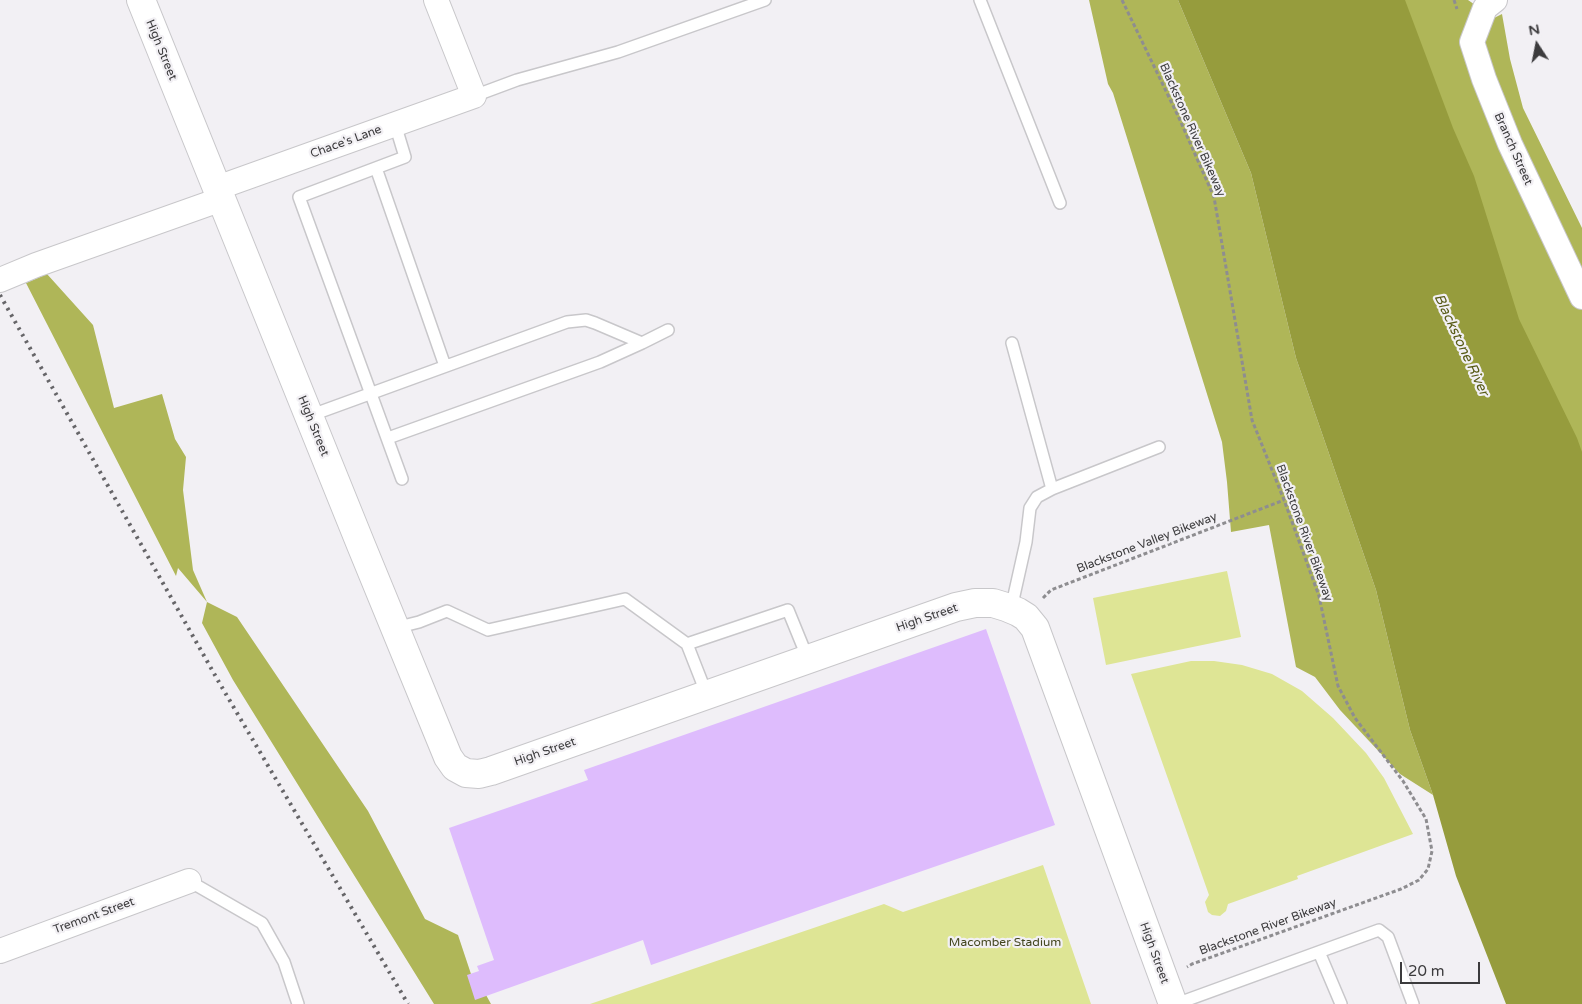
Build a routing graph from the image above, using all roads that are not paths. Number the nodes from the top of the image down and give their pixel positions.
1 (141, 0) edge
2 (436, 0) edge
3 (765, 0) edge
4 (980, 0) edge
5 (1495, 0) edge
6 (474, 96) junction
7 (395, 124) junction
8 (376, 168) junction
9 (220, 194) junction
10 (1060, 203) dead end
11 (0, 280) edge
12 (1582, 297) edge
13 (668, 330) dead end
14 (642, 344) junction
15 (1012, 344) dead end
16 (445, 366) junction
17 (371, 393) junction
18 (309, 416) junction
19 (388, 438) junction
20 (1159, 447) dead end
21 (402, 479) dead end
22 (1052, 489) junction
23 (1018, 613) junction
24 (395, 628) junction
25 (687, 644) junction
26 (808, 659) junction
27 (707, 695) junction
28 (189, 880) joint
29 (0, 951) edge
30 (1319, 952) junction
31 (1171, 997) edge
32 (298, 1004) edge
33 (1341, 1004) edge
34 (1413, 1004) edge

1 - 9 street, High Street
2 - 6 street
3 - 6 lane
4 - 10 lane
5 - 12 street, Branch Street
6 - 7 street, Chace's Lane
7 - 8 lane
7 - 9 street, Chace's Lane
8 - 16 lane
8 - 17 lane
9 - 11 street, Chace's Lane
9 - 18 street, High Street
13 - 14 lane
14 - 16 lane
14 - 19 lane
15 - 22 lane
16 - 17 lane
17 - 18 lane
17 - 19 lane
18 - 24 street, High Street
19 - 21 lane
20 - 22 lane
22 - 23 lane
23 - 26 street, High Street
23 - 31 street, High Street
24 - 25 lane
24 - 27 street, High Street
25 - 26 lane
25 - 27 lane
26 - 27 street, High Street
28 - 29 street, Tremont Street
28 - 32 lane
30 - 31 lane
30 - 33 lane
30 - 34 lane

